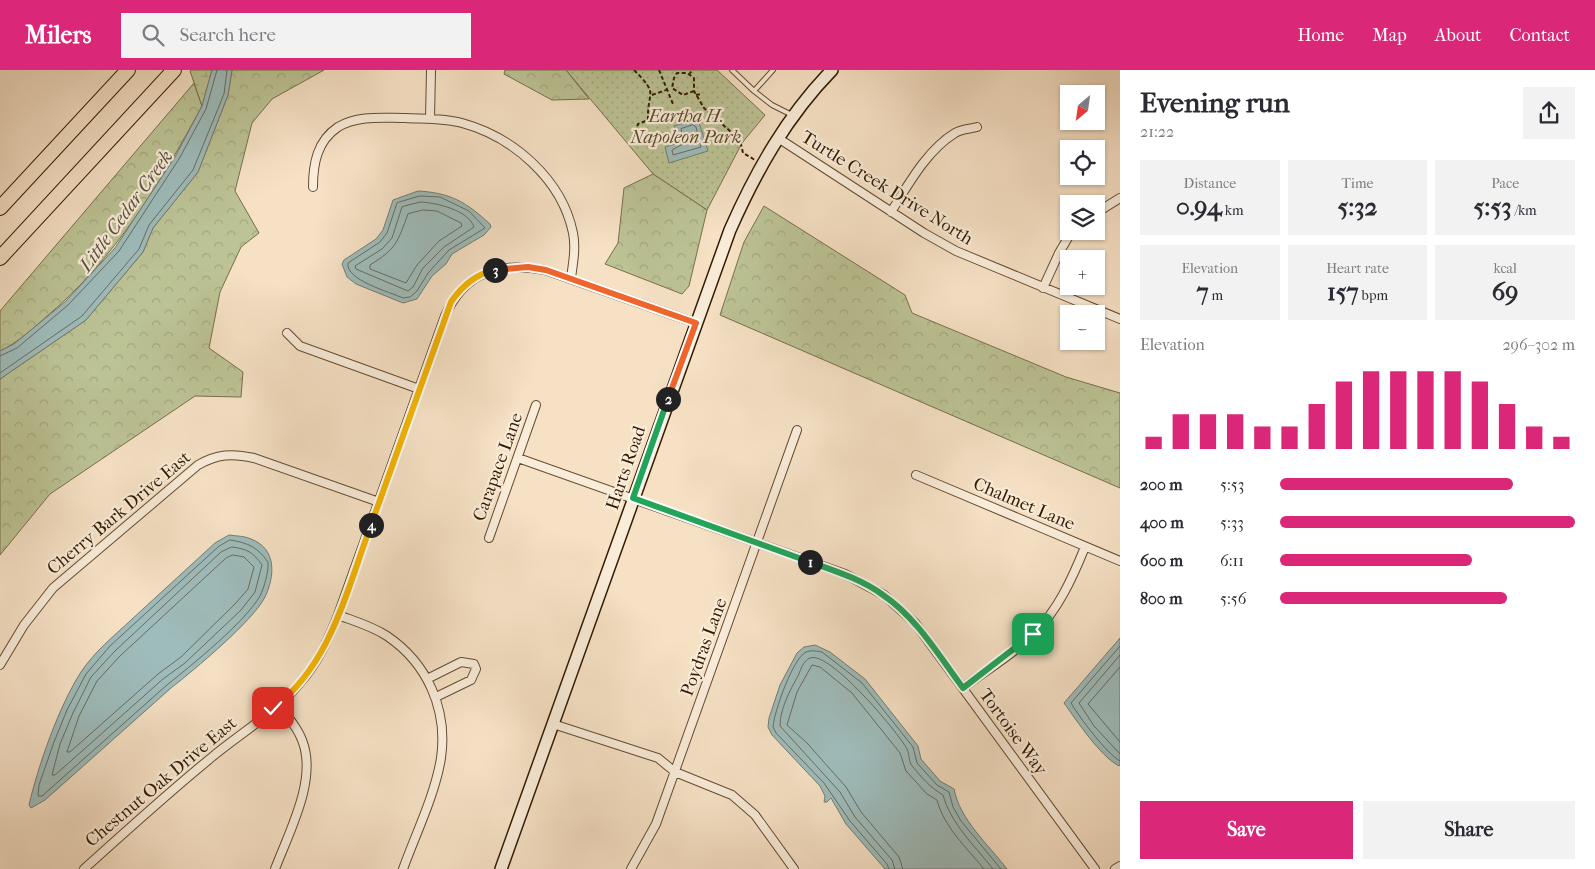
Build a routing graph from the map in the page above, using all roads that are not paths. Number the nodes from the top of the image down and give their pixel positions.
1 (128, 70) edge
2 (431, 70) edge
3 (732, 70) edge
4 (774, 70) edge
5 (832, 70) edge
6 (173, 71) edge
7 (754, 90) junction
8 (794, 116) junction
9 (430, 119) junction
10 (977, 127) dead end
11 (778, 138) junction
12 (313, 187) dead end
13 (1120, 198) edge
14 (1105, 207) edge
15 (0, 208) edge
16 (891, 212) junction
17 (1067, 240) edge
18 (0, 258) edge
19 (571, 278) junction
20 (1044, 288) junction
21 (1120, 319) edge
22 (696, 323) junction
23 (288, 333) dead end
24 (419, 389) junction
25 (536, 405) dead end
26 (797, 430) dead end
27 (518, 458) junction
28 (916, 475) dead end
29 (633, 498) junction
30 (379, 502) junction
31 (489, 538) dead end
32 (757, 543) junction
33 (1086, 547) junction
34 (1120, 561) edge
35 (338, 615) junction
36 (0, 665) edge
37 (427, 678) junction
38 (963, 688) junction
39 (436, 697) junction
40 (278, 704) junction
41 (553, 724) junction
42 (675, 772) junction
43 (1120, 866) edge
44 (84, 869) edge
45 (275, 869) edge
46 (403, 869) edge
47 (501, 869) edge
48 (631, 869) edge
49 (794, 869) edge
50 (1095, 869) edge
51 (1115, 869) edge

1 - 15 highway
2 - 9 street
3 - 7 lane
4 - 7 lane
5 - 8 street, Harts Road
6 - 18 highway
7 - 8 lane
8 - 11 street, Harts Road
9 - 12 street
9 - 19 street
10 - 16 street
11 - 16 street, Turtle Creek Drive North
11 - 22 street, Harts Road
13 - 14 street
16 - 20 street, Turtle Creek Drive North
17 - 20 street
19 - 22 street, Chestnut Oak Drive East
19 - 24 street, Chestnut Oak Drive East
20 - 21 street, Turtle Creek Drive North
22 - 29 street, Harts Road
23 - 24 street
24 - 30 street, Chestnut Oak Drive East
25 - 27 street, Carapace Lane
26 - 32 street, Poydras Lane
27 - 29 street, Tortoise Way
27 - 31 street, Carapace Lane
28 - 33 street, Chalmet Lane
29 - 32 street, Tortoise Way
29 - 41 street, Harts Road
30 - 35 street, Chestnut Oak Drive East
30 - 36 street, Cherry Bark Drive East
32 - 38 street, Tortoise Way
32 - 42 street, Poydras Lane
33 - 34 street, Chalmet Lane
33 - 38 street
35 - 37 street
35 - 40 street, Chestnut Oak Drive East
37 - 39 street
37 - 39 street
38 - 50 street, Tortoise Way
39 - 46 street
40 - 44 street, Chestnut Oak Drive East
40 - 45 street
41 - 42 street
41 - 47 street, Harts Road
42 - 48 street, Poydras Lane
42 - 49 street
43 - 51 street

